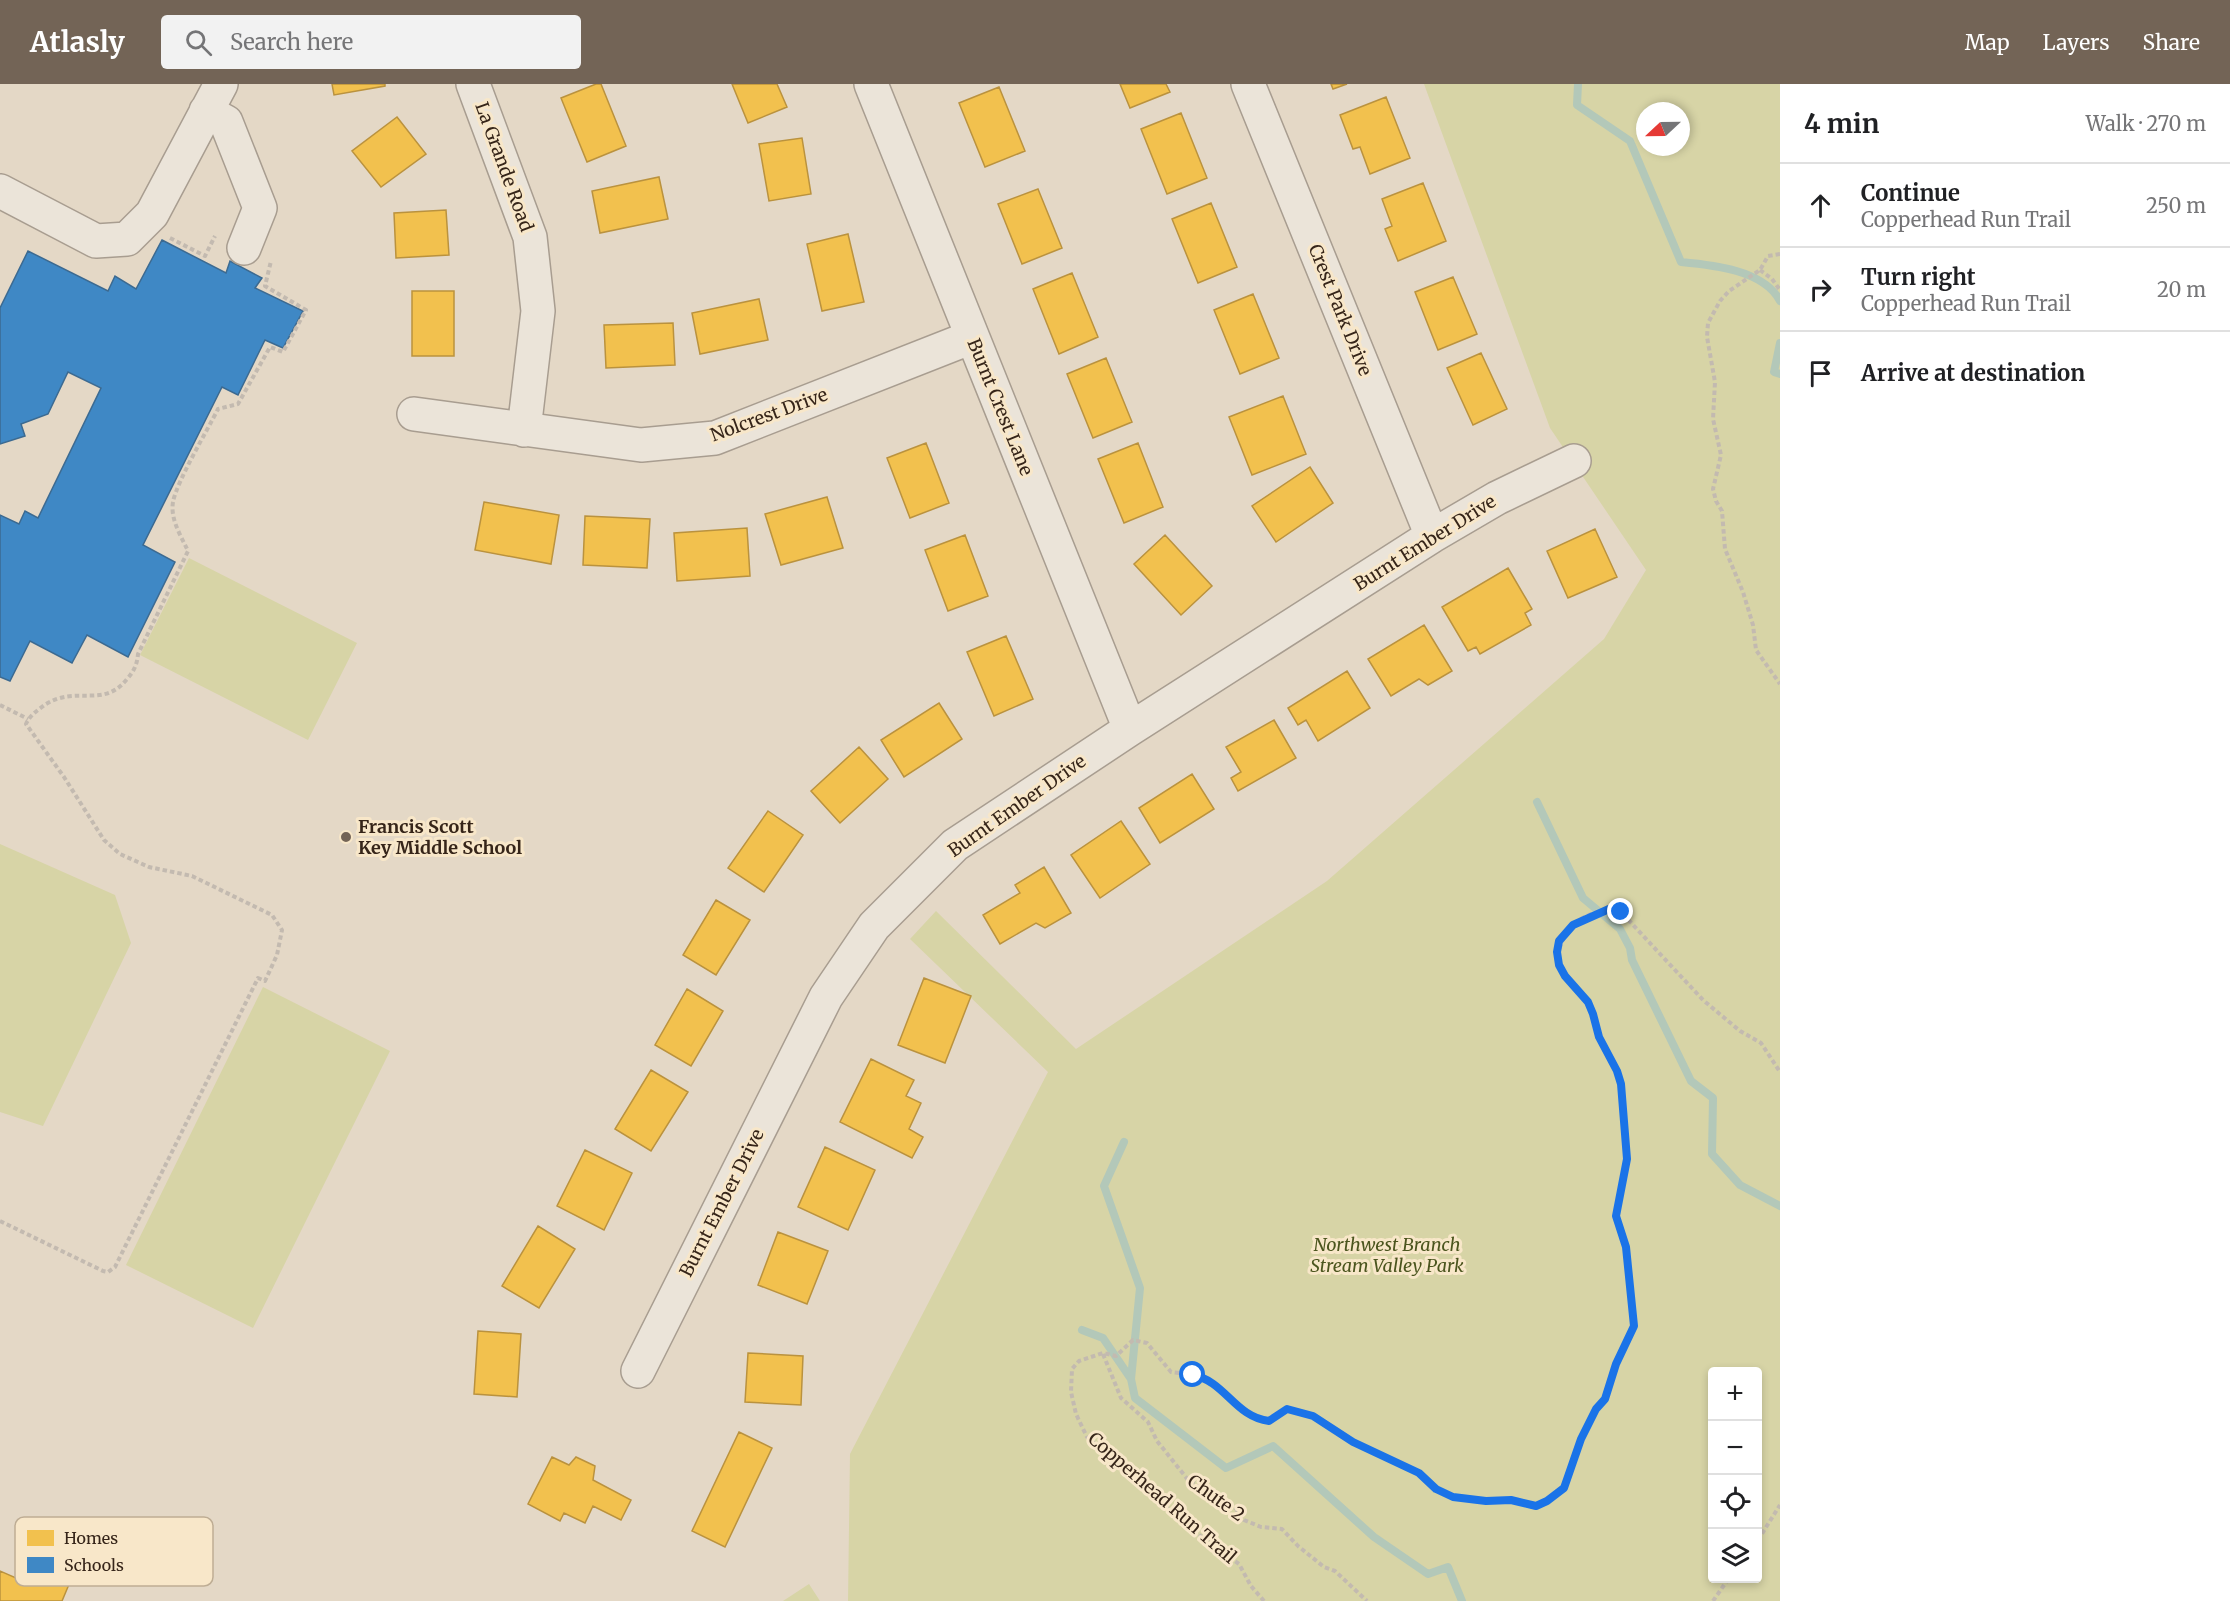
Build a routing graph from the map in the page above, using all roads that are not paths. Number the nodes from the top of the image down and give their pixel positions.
1 (474, 84) edge
2 (871, 84) edge
3 (1248, 84) edge
4 (213, 97) edge
5 (0, 191) edge
6 (244, 248) road end
7 (972, 337) junction
8 (414, 414) dead end
9 (524, 430) junction
10 (1574, 461) dead end
11 (1432, 536) junction
12 (1130, 729) junction
13 (638, 1371) dead end

1 - 9 street, La Grande Road
2 - 7 street, Burnt Crest Lane
3 - 11 street, Crest Park Drive
4 - 5 street
4 - 6 street
7 - 9 street, Nolcrest Drive
7 - 12 street, Burnt Crest Lane
8 - 9 street, Nolcrest Drive
10 - 11 street, Burnt Ember Drive
11 - 12 street, Burnt Ember Drive
12 - 13 street, Burnt Ember Drive

